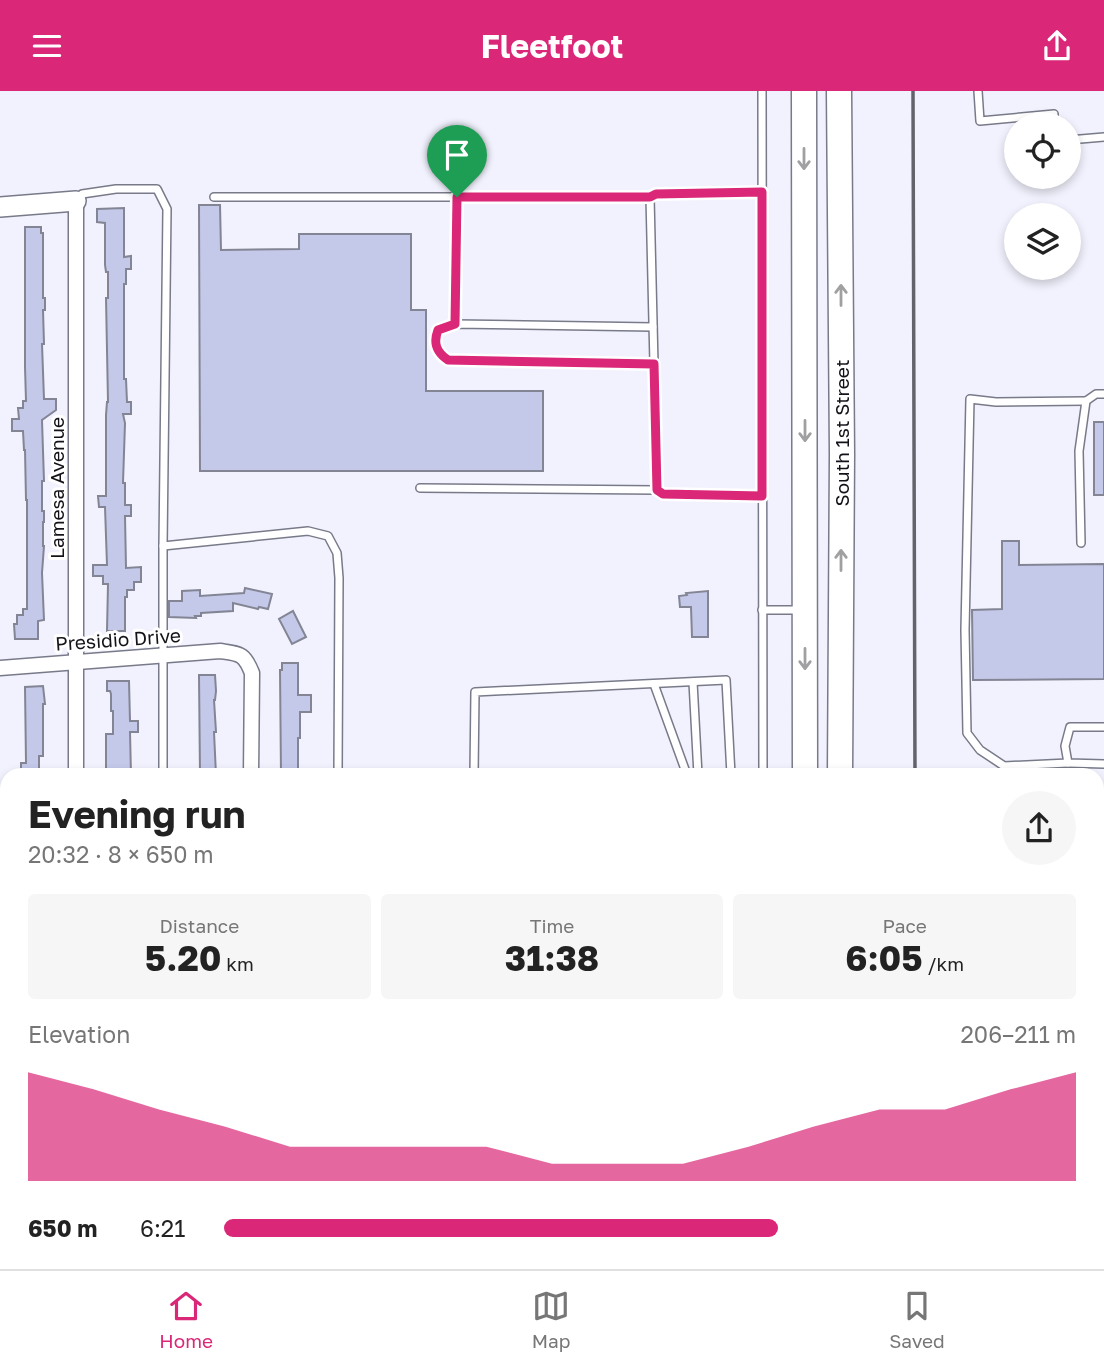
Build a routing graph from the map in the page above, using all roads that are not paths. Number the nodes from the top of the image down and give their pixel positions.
1 (762, 91) edge
2 (804, 91) edge
3 (839, 91) edge
4 (978, 91) edge
5 (1004, 119) edge
6 (1104, 137) edge
7 (1081, 139) edge
8 (762, 192) junction
9 (214, 197) dead end
10 (457, 197) junction
11 (650, 197) junction
12 (76, 201) junction
13 (0, 207) edge
14 (455, 324) junction
15 (653, 327) junction
16 (654, 364) junction
17 (1104, 394) edge
18 (1086, 401) junction
19 (420, 488) dead end
20 (657, 490) junction
21 (762, 496) junction
22 (1080, 543) dead end
23 (163, 546) junction
24 (841, 609) junction
25 (762, 610) junction
26 (805, 610) junction
27 (164, 655) junction
28 (75, 662) junction
29 (0, 668) edge
30 (693, 682) junction
31 (654, 684) junction
32 (1104, 727) edge
33 (1068, 763) junction
34 (1104, 764) edge
35 (76, 768) edge
36 (163, 768) edge
37 (251, 768) edge
38 (338, 768) edge
39 (474, 768) edge
40 (684, 768) edge
41 (698, 768) edge
42 (731, 768) edge
43 (763, 768) edge
44 (805, 768) edge
45 (840, 768) edge

1 - 8 lane
2 -> 26 highway, South 1st Street
24 -> 3 highway, South 1st Street
4 - 5 lane
6 - 7 lane
8 - 11 lane
8 - 21 lane
9 - 10 lane
10 - 11 lane
10 - 14 lane
11 - 15 lane
12 - 13 street
12 - 23 lane
12 - 28 street, Lamesa Avenue
14 - 15 lane
14 - 16 lane
15 - 16 lane
16 - 20 lane
17 - 18 lane
18 - 22 lane
18 - 33 lane
19 - 20 lane
20 - 21 lane
21 - 25 lane
23 - 27 lane
23 - 38 lane
24 - 26 highway
24 - 45 highway, South 1st Street
25 - 26 lane
25 - 43 lane
26 -> 44 highway, South 1st Street
27 - 28 street, Presidio Drive
27 - 36 lane
27 - 37 street, Presidio Drive
28 - 29 street, Presidio Drive
28 - 35 street, Lamesa Avenue
30 - 31 lane
30 - 41 lane
30 - 42 lane
31 - 39 lane
31 - 40 lane
32 - 33 lane
33 - 34 lane

